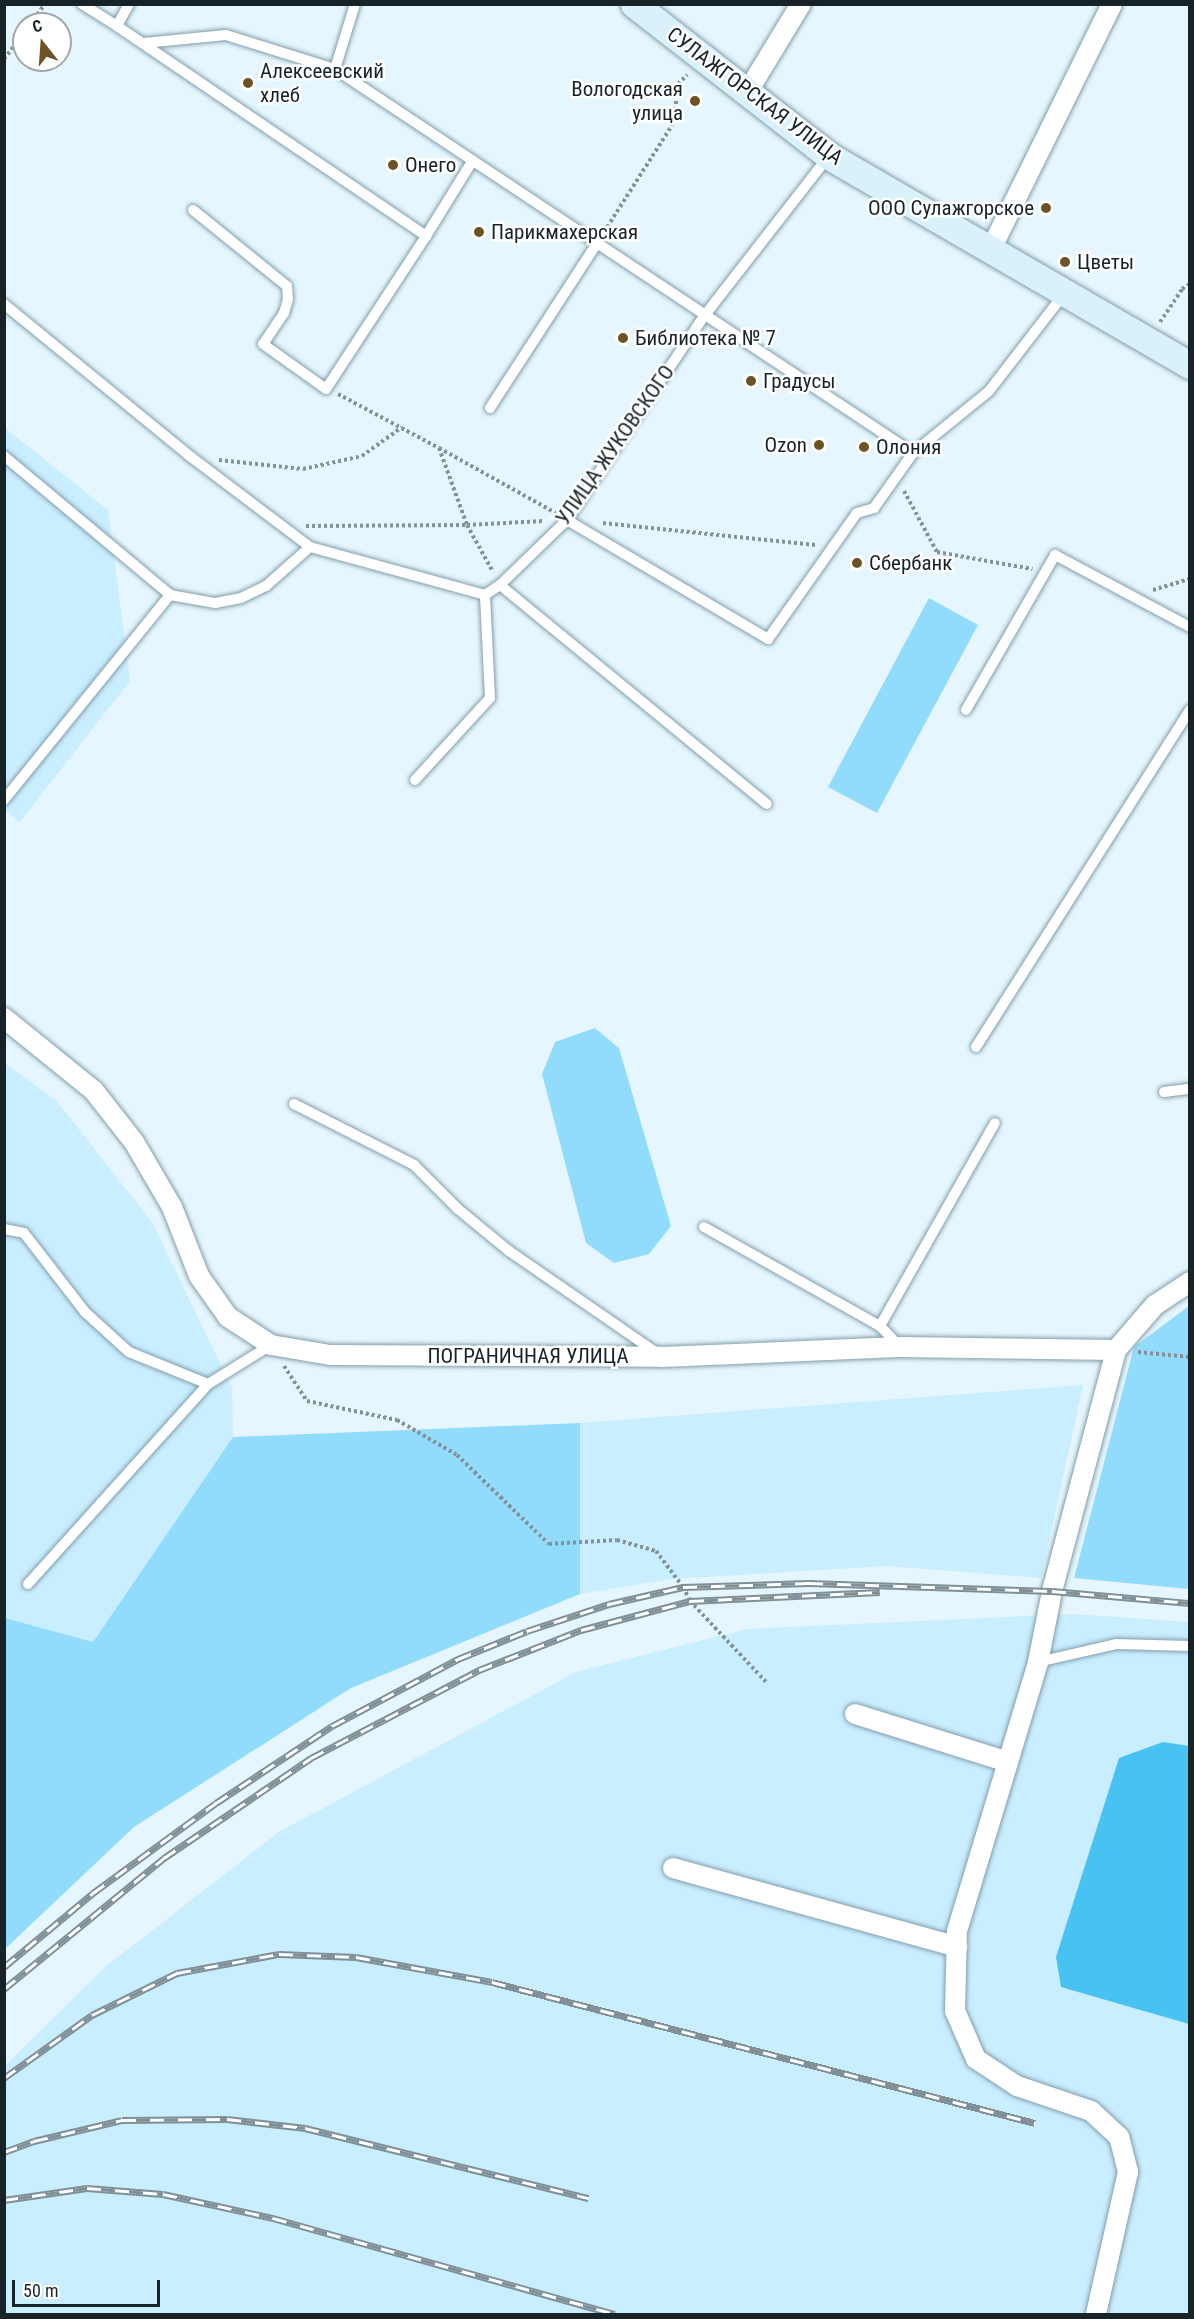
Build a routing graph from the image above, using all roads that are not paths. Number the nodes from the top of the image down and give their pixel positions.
1 (82, 4) edge
2 (129, 4) edge
3 (355, 4) edge
4 (634, 4) edge
5 (801, 4) edge
6 (1112, 4) edge
7 (117, 26) junction
8 (144, 44) junction
9 (335, 69) junction
10 (748, 91) junction
11 (829, 156) junction
12 (473, 160) junction
13 (193, 210) dead end
14 (426, 236) junction
15 (597, 243) junction
16 (990, 251) junction
17 (1064, 294) junction
18 (4, 304) edge
19 (705, 315) junction
20 (1190, 365) edge
21 (490, 408) dead end
22 (913, 453) junction
23 (4, 456) edge
24 (567, 519) junction
25 (310, 547) junction
26 (500, 585) junction
27 (170, 595) junction
28 (485, 595) junction
29 (1190, 627) edge
30 (1190, 710) edge
31 (966, 711) dead end
32 (415, 780) dead end
33 (4, 800) edge
34 (767, 804) dead end
35 (4, 1018) edge
36 (976, 1047) dead end
37 (1190, 1089) edge
38 (1164, 1092) dead end
39 (294, 1104) dead end
40 (995, 1123) dead end
41 (704, 1227) dead end
42 (4, 1229) edge
43 (1190, 1282) edge
44 (880, 1326) junction
45 (271, 1345) junction
46 (899, 1347) junction
47 (1116, 1350) junction
48 (662, 1357) junction
49 (208, 1384) junction
50 (28, 1584) dead end
51 (1190, 1646) edge
52 (1038, 1662) junction
53 (855, 1714) dead end
54 (1008, 1761) junction
55 (673, 1868) dead end
56 (957, 1947) junction
57 (1096, 2314) edge

1 - 7 lane
2 - 7 lane
3 - 9 lane
4 - 10 main road, СУЛАЖГОРСКАЯ УЛИЦА
5 - 10 street
6 - 16 street
7 - 8 lane
8 - 9 lane
8 - 14 lane
9 - 12 lane
10 - 11 main road, СУЛАЖГОРСКАЯ УЛИЦА
11 - 16 main road, СУЛАЖГОРСКАЯ УЛИЦА
11 - 19 lane, УЛИЦА ЖУКОВСКОГО
12 - 14 lane
12 - 15 lane
13 - 14 lane
15 - 19 lane
15 - 21 lane
16 - 17 main road, СУЛАЖГОРСКАЯ УЛИЦА
17 - 20 main road, СУЛАЖГОРСКАЯ УЛИЦА
17 - 22 lane
18 - 25 lane
19 - 22 lane
19 - 24 lane, УЛИЦА ЖУКОВСКОГО
22 - 24 lane
23 - 27 lane
24 - 26 lane, УЛИЦА ЖУКОВСКОГО
25 - 27 lane
25 - 28 lane
26 - 28 lane, УЛИЦА ЖУКОВСКОГО
26 - 34 lane
27 - 33 lane
28 - 32 lane
29 - 31 lane
30 - 36 lane
35 - 45 street, ПОГРАНИЧНАЯ УЛИЦА
37 - 38 lane
39 - 48 lane
40 - 44 lane
41 - 44 lane
42 - 49 lane
43 - 47 street
44 - 46 lane
45 - 48 street, ПОГРАНИЧНАЯ УЛИЦА
45 - 49 lane
46 - 47 street, ПОГРАНИЧНАЯ УЛИЦА
46 - 48 street, ПОГРАНИЧНАЯ УЛИЦА
47 - 52 street
49 - 50 lane
51 - 52 lane
52 - 54 street
53 - 54 street
54 - 56 street
55 - 56 street
56 - 57 street

